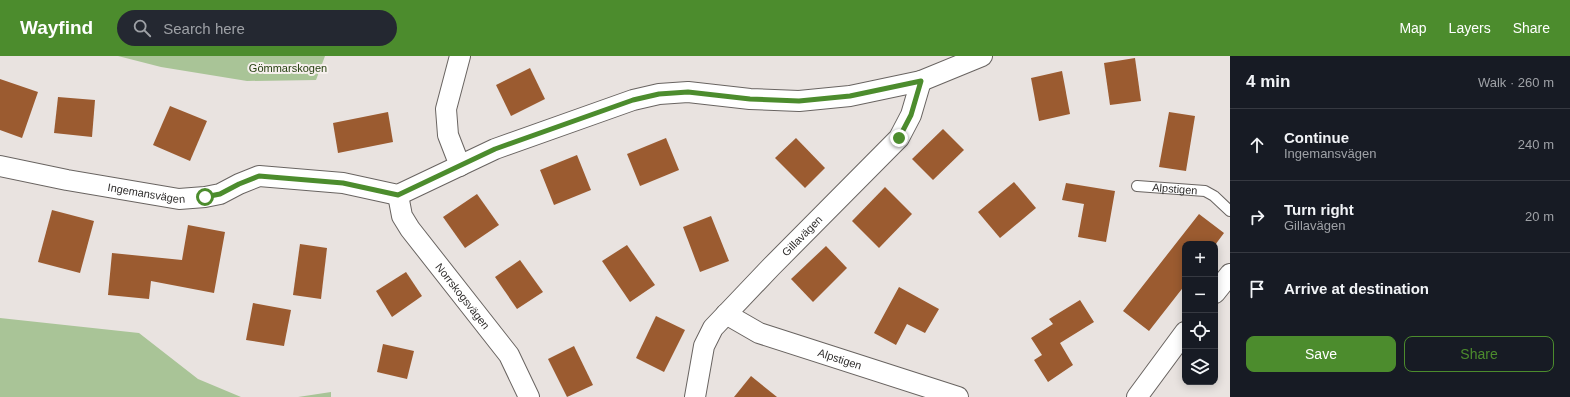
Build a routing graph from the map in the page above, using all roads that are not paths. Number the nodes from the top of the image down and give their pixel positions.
1 (460, 56) edge
2 (982, 56) edge
3 (921, 81) junction
4 (0, 166) edge
5 (460, 166) junction
6 (1137, 186) dead end
7 (398, 195) junction
8 (1230, 211) edge
9 (1230, 274) edge
10 (1218, 289) edge
11 (726, 314) junction
12 (1182, 336) edge
13 (529, 397) edge
14 (695, 397) edge
15 (958, 397) edge
16 (1137, 397) edge

1 - 5 street
2 - 3 street
3 - 5 street
3 - 11 street, Gillavägen
4 - 7 street, Ingemansvägen
5 - 7 street
6 - 8 lane, Alpstigen
7 - 13 street, Norrskogsvägen
9 - 10 street
11 - 14 street, Gillavägen
11 - 15 street, Alpstigen
12 - 16 street

